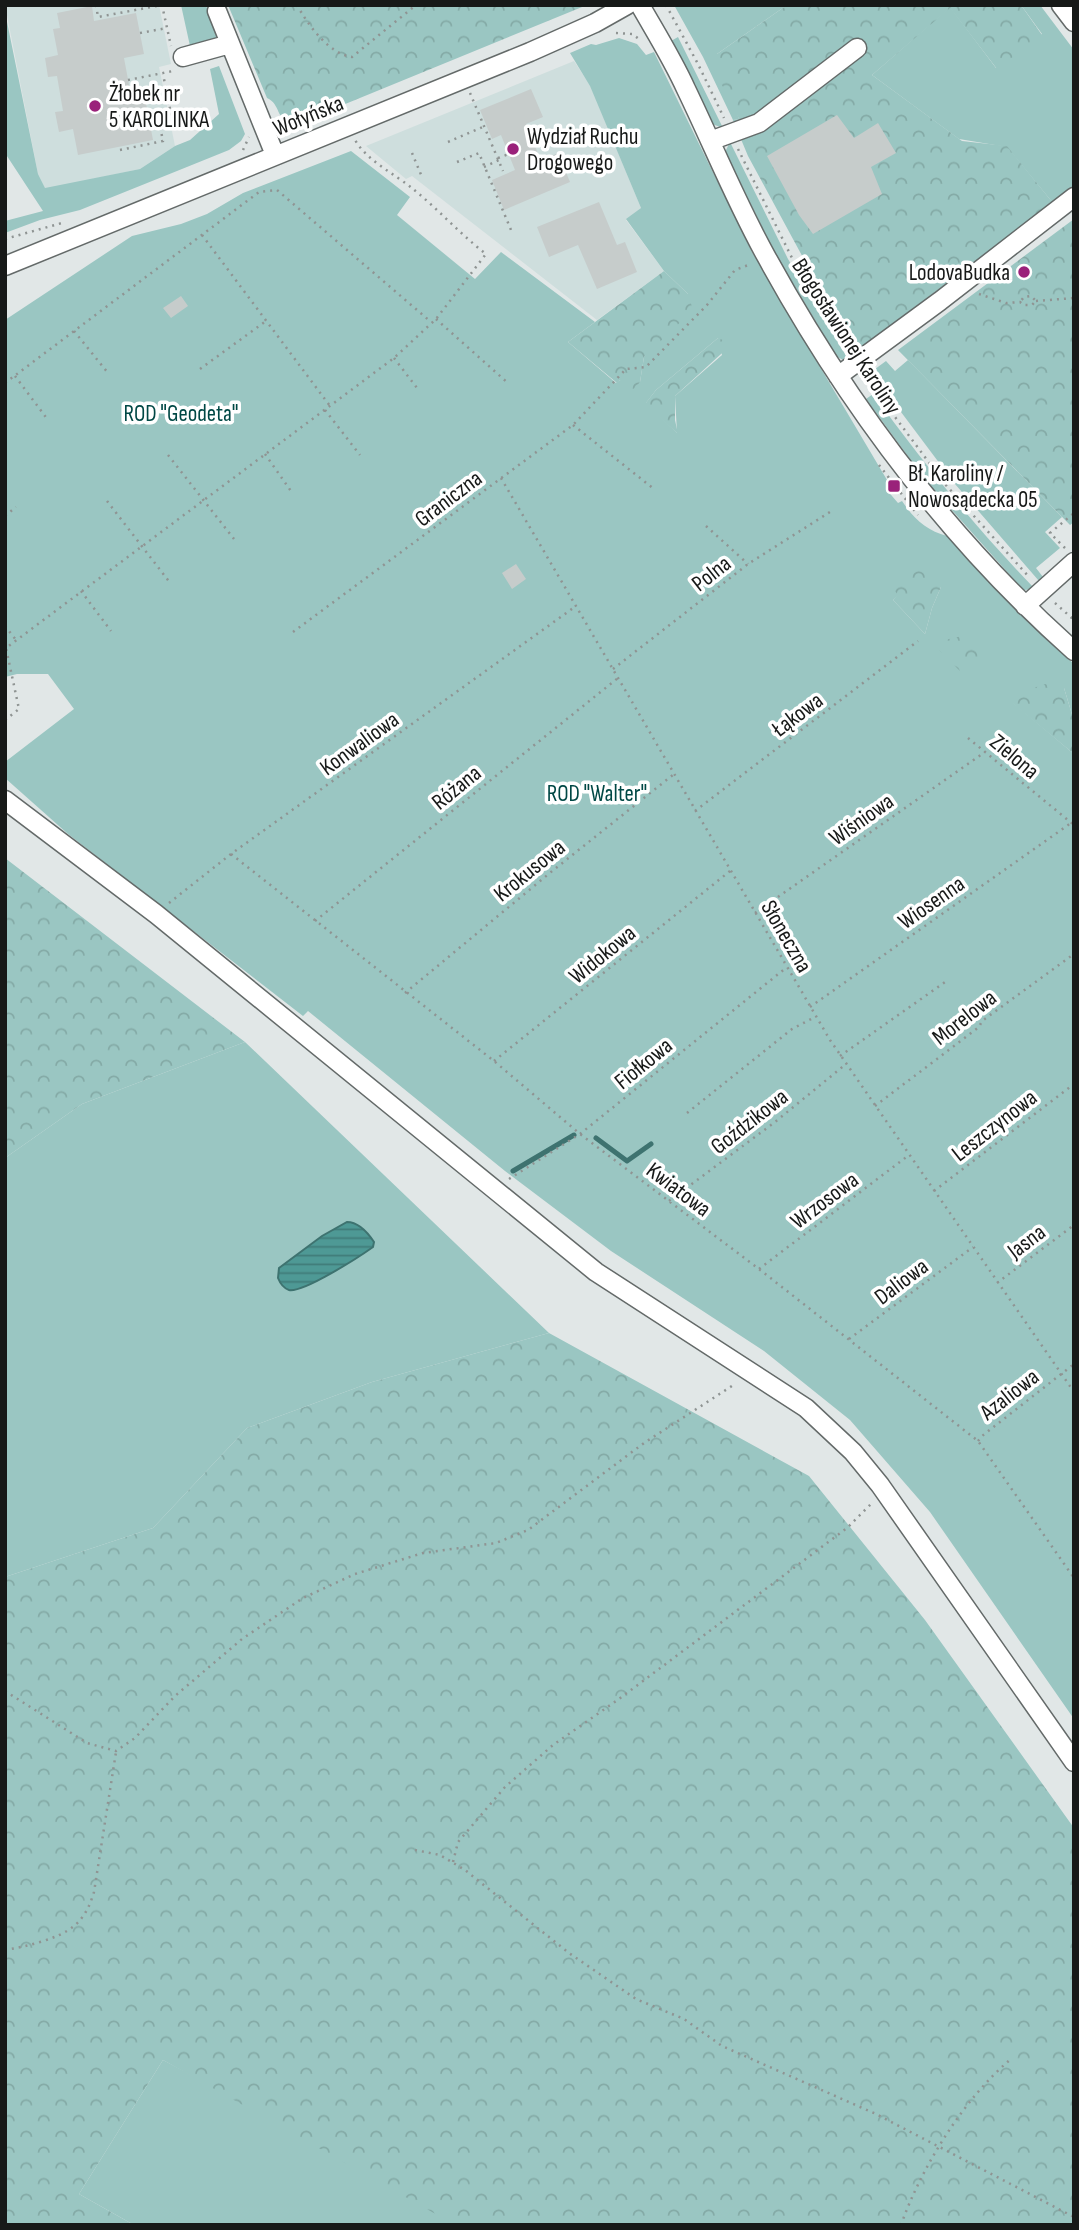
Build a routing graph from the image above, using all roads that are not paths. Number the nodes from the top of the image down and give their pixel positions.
1 (627, 5) edge
2 (640, 5) edge
3 (1061, 5) edge
4 (217, 11) dead end
5 (1074, 22) edge
6 (230, 44) junction
7 (857, 48) dead end
8 (176, 59) road end
9 (710, 141) junction
10 (275, 155) junction
11 (1074, 197) edge
12 (5, 266) edge
13 (838, 376) junction
14 (1066, 559) edge
15 (1025, 606) junction
16 (1074, 652) edge
17 (5, 800) edge
18 (1074, 1762) edge

1 - 10 street, Wołyńska
2 - 9 street, Błogosławionej Karoliny
3 - 5 street
4 - 6 street
6 - 8 street
6 - 10 street
7 - 9 street
9 - 13 street, Błogosławionej Karoliny
10 - 12 street, Wołyńska
11 - 13 street
13 - 15 street, Błogosławionej Karoliny
14 - 15 street
15 - 16 street, Błogosławionej Karoliny
17 - 18 street

